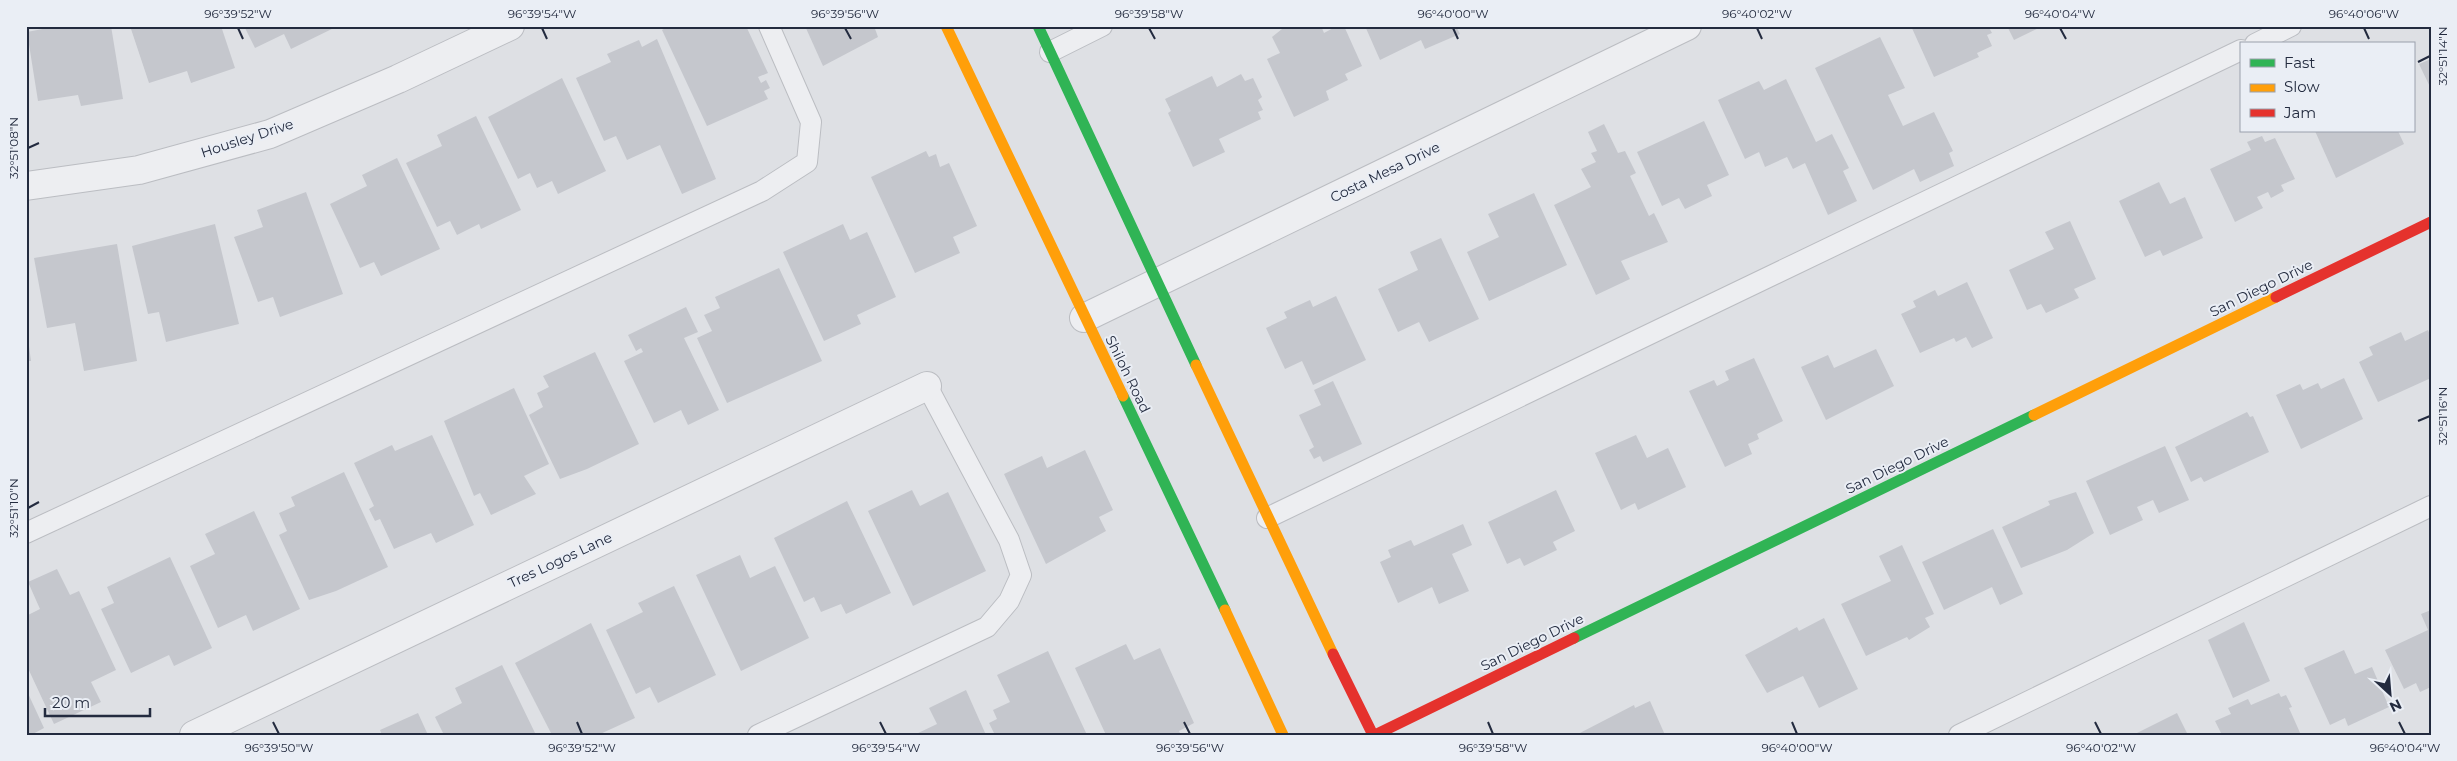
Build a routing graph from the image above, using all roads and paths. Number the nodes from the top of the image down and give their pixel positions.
1 (510, 26) edge
2 (769, 26) edge
3 (946, 26) edge
4 (1038, 26) edge
5 (1102, 26) edge
6 (1687, 26) edge
7 (2291, 26) edge
8 (2259, 42) edge
9 (2240, 50) edge
10 (1050, 52) junction
11 (26, 186) edge
12 (2431, 222) edge
13 (1157, 282) junction
14 (1084, 318) junction
15 (927, 386) joint
16 (2431, 506) edge
17 (1267, 518) junction
18 (26, 533) edge
19 (194, 735) edge
20 (758, 735) edge
21 (1283, 735) edge
22 (1374, 735) edge
23 (1959, 735) edge

1 - 11 street, Housley Drive
2 - 18 lane
3 - 14 main road, Shiloh Road
4 - 10 main road
5 - 10 lane
6 - 13 street, Costa Mesa Drive
7 - 8 lane
9 - 17 lane
10 - 13 main road
12 - 22 main road, San Diego Drive
13 - 14 street, Costa Mesa Drive
13 - 17 main road
14 - 21 main road, Shiloh Road
15 - 19 street, Tres Logos Lane
15 - 20 lane
16 - 23 lane
17 - 22 main road

